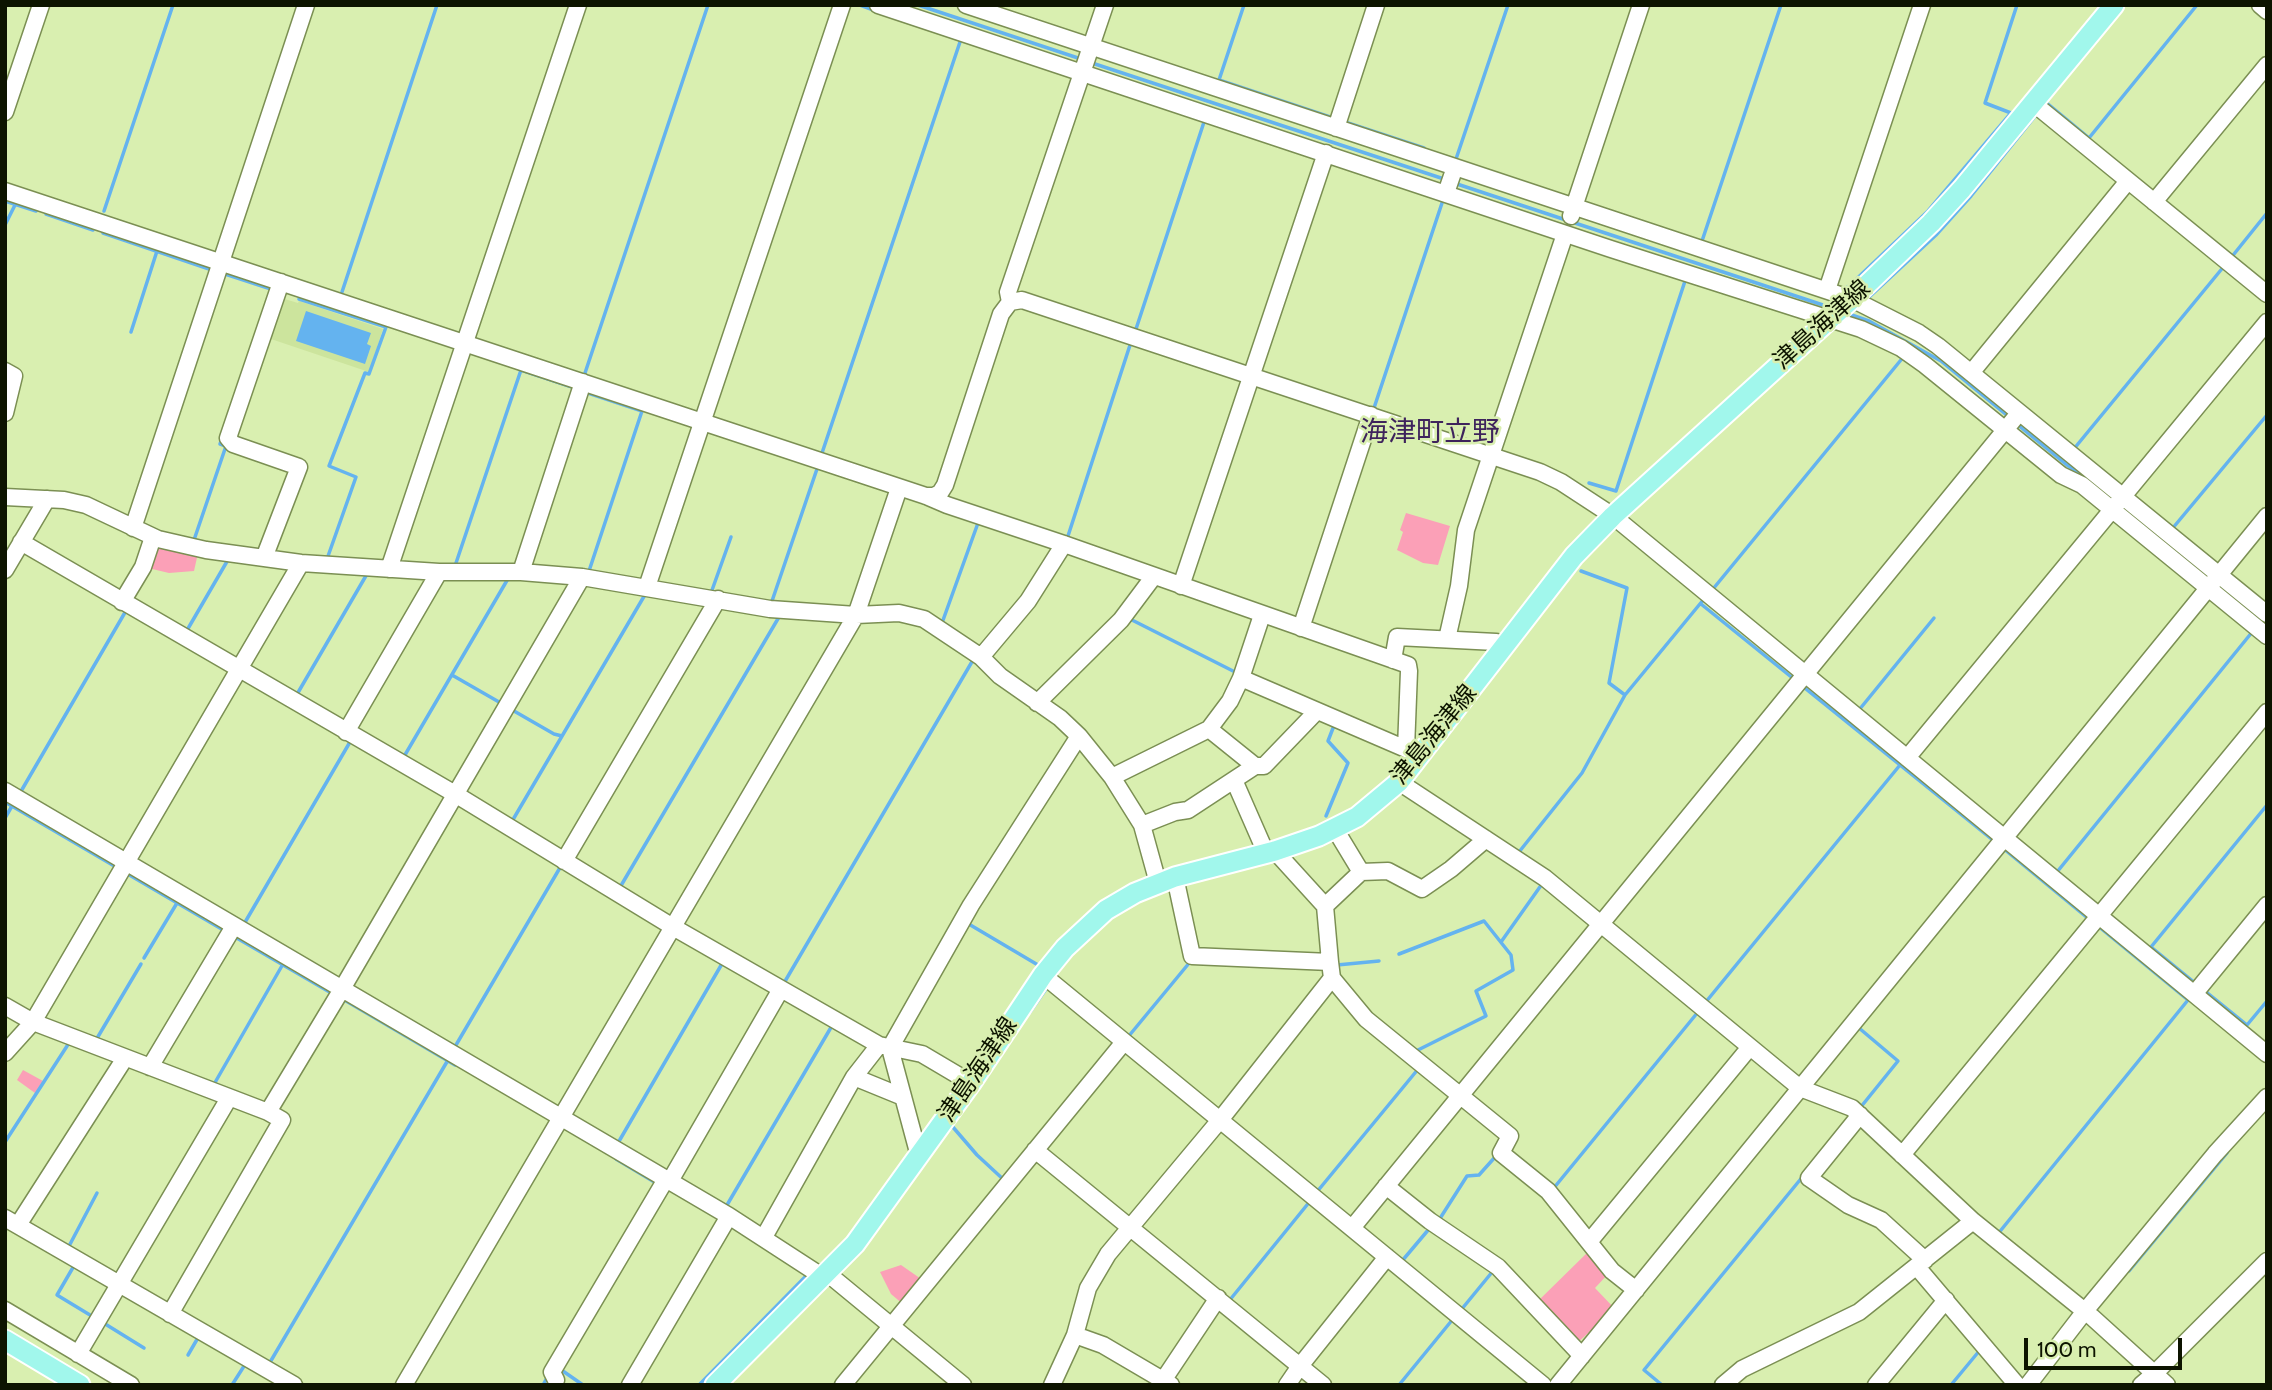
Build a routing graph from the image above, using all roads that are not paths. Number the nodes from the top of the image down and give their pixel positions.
1 (41, 5) edge
2 (306, 5) edge
3 (578, 5) edge
4 (842, 5) edge
5 (878, 5) edge
6 (966, 5) edge
7 (1105, 5) edge
8 (1376, 5) edge
9 (1641, 5) edge
10 (1922, 5) edge
11 (2114, 5) edge
12 (2260, 5) edge
13 (2267, 11) edge
14 (1091, 50) junction
15 (2267, 65) edge
16 (1083, 71) junction
17 (2033, 103) junction
18 (5, 112) edge
19 (1336, 128) junction
20 (1326, 153) junction
21 (1450, 181) junction
22 (2128, 181) junction
23 (5, 191) edge
24 (2154, 202) junction
25 (1573, 211) junction
26 (1565, 233) junction
27 (220, 262) junction
28 (281, 282) junction
29 (1827, 290) junction
30 (2267, 294) edge
31 (1852, 299) junction
32 (1010, 302) junction
33 (1831, 317) junction
34 (2267, 321) edge
35 (466, 343) junction
36 (5, 371) edge
37 (1971, 373) junction
38 (1251, 376) junction
39 (583, 382) junction
40 (5, 413) edge
41 (1371, 415) junction
42 (703, 421) junction
43 (2012, 421) junction
44 (1491, 455) junction
45 (898, 488) junction
46 (926, 496) junction
47 (5, 497) edge
48 (47, 499) junction
49 (2117, 503) junction
50 (1613, 516) junction
51 (2267, 516) edge
52 (132, 527) junction
53 (153, 537) junction
54 (21, 542) junction
55 (1064, 544) junction
56 (264, 558) junction
57 (301, 563) junction
58 (389, 569) junction
59 (5, 570) edge
60 (439, 572) junction
61 (521, 572) junction
62 (1154, 576) junction
63 (582, 577) junction
64 (2214, 581) junction
65 (1181, 586) junction
66 (647, 587) junction
67 (719, 600) junction
68 (122, 601) junction
69 (2267, 614) edge
70 (856, 615) junction
71 (1262, 615) junction
72 (1301, 628) junction
73 (2267, 636) edge
74 (1447, 639) junction
75 (1503, 646) junction
76 (981, 657) junction
77 (1392, 660) junction
78 (239, 671) junction
79 (1805, 674) junction
80 (1241, 678) junction
81 (1037, 703) junction
82 (1317, 711) junction
83 (2267, 712) edge
84 (1209, 729) junction
85 (346, 732) junction
86 (1079, 736) junction
87 (1413, 752) junction
88 (1908, 758) junction
89 (1255, 766) junction
90 (1112, 777) junction
91 (1234, 780) junction
92 (1399, 782) junction
93 (5, 791) edge
94 (454, 794) junction
95 (1142, 825) junction
96 (1335, 829) junction
97 (2005, 838) junction
98 (1486, 839) junction
99 (1270, 852) junction
100 (564, 861) junction
101 (126, 863) junction
102 (1361, 872) junction
103 (1166, 880) junction
104 (2267, 905) edge
105 (1325, 906) junction
106 (2100, 916) junction
107 (1600, 924) junction
108 (673, 927) junction
109 (231, 931) junction
110 (1331, 970) junction
111 (1043, 975) junction
112 (342, 989) junction
113 (781, 989) junction
114 (2195, 993) junction
115 (5, 1006) edge
116 (33, 1022) junction
117 (1124, 1042) junction
118 (884, 1046) junction
119 (1750, 1047) junction
120 (5, 1053) edge
121 (2267, 1054) edge
122 (125, 1058) junction
123 (150, 1068) junction
124 (854, 1077) junction
125 (971, 1083) junction
126 (1800, 1088) junction
127 (1460, 1094) junction
128 (903, 1097) junction
129 (2267, 1097) edge
130 (229, 1098) junction
131 (268, 1112) junction
132 (1860, 1115) junction
133 (562, 1118) junction
134 (1220, 1120) junction
135 (1035, 1150) junction
136 (1902, 1155) junction
137 (919, 1156) junction
138 (668, 1180) junction
139 (1386, 1186) junction
140 (729, 1216) junction
141 (11, 1221) edge
142 (1973, 1221) junction
143 (1132, 1227) junction
144 (1352, 1228) junction
145 (764, 1237) junction
146 (1589, 1242) junction
147 (1387, 1257) junction
148 (2267, 1261) edge
149 (1921, 1264) junction
150 (825, 1275) junction
151 (119, 1284) junction
152 (1636, 1290) junction
153 (1218, 1298) junction
154 (1946, 1300) junction
155 (5, 1310) edge
156 (2085, 1311) junction
157 (170, 1314) junction
158 (891, 1326) junction
159 (1075, 1335) junction
160 (5, 1340) edge
161 (78, 1354) junction
162 (1582, 1356) junction
163 (1300, 1366) junction
164 (2161, 1379) edge
165 (1168, 1382) edge
166 (560, 1383) edge
167 (80, 1385) edge
168 (131, 1385) edge
169 (294, 1385) edge
170 (404, 1385) edge
171 (629, 1385) edge
172 (715, 1385) edge
173 (843, 1385) edge
174 (962, 1385) edge
175 (1052, 1385) edge
176 (1287, 1385) edge
177 (1323, 1385) edge
178 (1543, 1385) edge
179 (1558, 1385) edge
180 (1723, 1385) edge
181 (1876, 1385) edge
182 (2017, 1385) edge
183 (2028, 1385) edge
184 (2141, 1385) edge

1 - 18 street
2 - 27 street
3 - 35 street
4 - 42 street
5 - 16 street
6 - 14 street
7 - 14 street
8 - 19 street
9 - 25 street
10 - 29 street
11 - 17 main road, 津島海津線
12 - 13 street
14 - 16 street
14 - 19 street
15 - 24 street
16 - 20 street
16 - 32 street
17 - 22 street
17 - 31 main road, 津島海津線
19 - 21 street
20 - 21 street
20 - 38 street
21 - 25 street
21 - 26 street
22 - 24 street
22 - 37 street
23 - 27 street
24 - 30 street
25 - 29 street
26 - 33 street
26 - 44 street
27 - 28 street
27 - 52 street
28 - 35 street
28 - 56 street
29 - 31 street
31 - 33 main road, 津島海津線
31 - 37 street
32 - 38 street
32 - 46 street
33 - 43 street
33 - 50 main road, 津島海津線
34 - 49 street
35 - 39 street
35 - 58 street
36 - 40 street
37 - 43 street
38 - 41 street
38 - 65 street
39 - 42 street
39 - 61 street
41 - 44 street
41 - 72 street
42 - 45 street
42 - 66 street
43 - 49 street
43 - 49 street
43 - 79 street
44 - 50 street
44 - 74 street
45 - 46 street
45 - 70 street
46 - 55 street
47 - 48 street
48 - 52 street
48 - 54 street
49 - 64 street
49 - 88 street
50 - 75 main road, 津島海津線
50 - 79 street
51 - 64 street
52 - 53 street
53 - 56 street
53 - 68 street
54 - 59 street
54 - 68 street
55 - 62 street
55 - 76 street
56 - 57 street
57 - 58 street
57 - 78 street
58 - 60 street
60 - 61 street
60 - 85 street
61 - 63 street
62 - 65 street
62 - 81 street
63 - 66 street
63 - 94 street
64 - 69 street
64 - 73 street
64 - 97 street
65 - 71 street
66 - 67 street
67 - 70 street
67 - 100 street
68 - 78 street
70 - 76 street
70 - 108 street
71 - 72 street
71 - 80 street
72 - 77 street
74 - 75 street
74 - 77 street
75 - 87 main road, 津島海津線
76 - 81 street
77 - 87 street
78 - 85 street
78 - 101 street
79 - 88 street
79 - 107 street
80 - 82 street
80 - 84 street
81 - 86 street
82 - 87 street
82 - 89 street
83 - 106 street
84 - 89 street
84 - 90 street
85 - 94 street
86 - 90 street
86 - 118 street
87 - 92 main road, 津島海津線
88 - 97 street
89 - 91 street
90 - 95 street
91 - 95 street
91 - 99 street
92 - 96 main road, 津島海津線
92 - 98 street
93 - 101 street
94 - 100 street
94 - 112 street
95 - 103 street
96 - 99 main road, 津島海津線
96 - 102 street
97 - 106 street
97 - 126 street
98 - 102 street
98 - 107 street
99 - 103 main road, 津島海津線
99 - 105 street
100 - 108 street
101 - 109 street
101 - 116 street
102 - 105 street
103 - 110 street
103 - 111 main road, 津島海津線
104 - 114 street
105 - 110 street
106 - 114 street
106 - 136 street
107 - 119 street
107 - 127 street
108 - 113 street
108 - 133 street
109 - 112 street
109 - 123 street
110 - 127 street
110 - 134 street
111 - 117 street
111 - 125 main road, 津島海津線
112 - 131 street
112 - 133 street
113 - 118 street
113 - 138 street
114 - 121 street
115 - 116 street
116 - 120 street
116 - 122 street
117 - 134 street
117 - 135 street
118 - 124 street
118 - 125 street
118 - 128 street
119 - 126 street
119 - 146 street
122 - 123 street
122 - 141 street
123 - 130 street
124 - 128 street
124 - 145 street
125 - 137 main road, 津島海津線
126 - 132 street
126 - 152 street
127 - 139 street
127 - 146 street
128 - 137 street
129 - 156 street
130 - 131 street
130 - 151 street
131 - 157 street
132 - 136 street
132 - 149 street
133 - 138 street
133 - 170 street
134 - 143 street
134 - 144 street
135 - 143 street
135 - 158 street
136 - 142 street
137 - 150 main road, 津島海津線
138 - 140 street
138 - 166 street
139 - 144 street
139 - 162 street
140 - 145 street
140 - 171 street
141 - 151 street
142 - 149 street
142 - 156 street
143 - 153 street
143 - 159 street
144 - 147 street
145 - 150 street
146 - 152 street
147 - 163 street
147 - 178 street
148 - 164 street
149 - 154 street
149 - 180 street
150 - 158 street
150 - 172 main road, 津島海津線
151 - 157 street
151 - 161 street
152 - 162 street
153 - 163 street
153 - 165 street
154 - 181 street
154 - 182 street
155 - 161 street
156 - 164 street
156 - 183 street
157 - 169 street
158 - 173 street
158 - 174 street
159 - 165 street
159 - 175 street
160 - 167 main road
161 - 168 street
162 - 179 street
163 - 176 street
163 - 177 street
164 - 184 street

